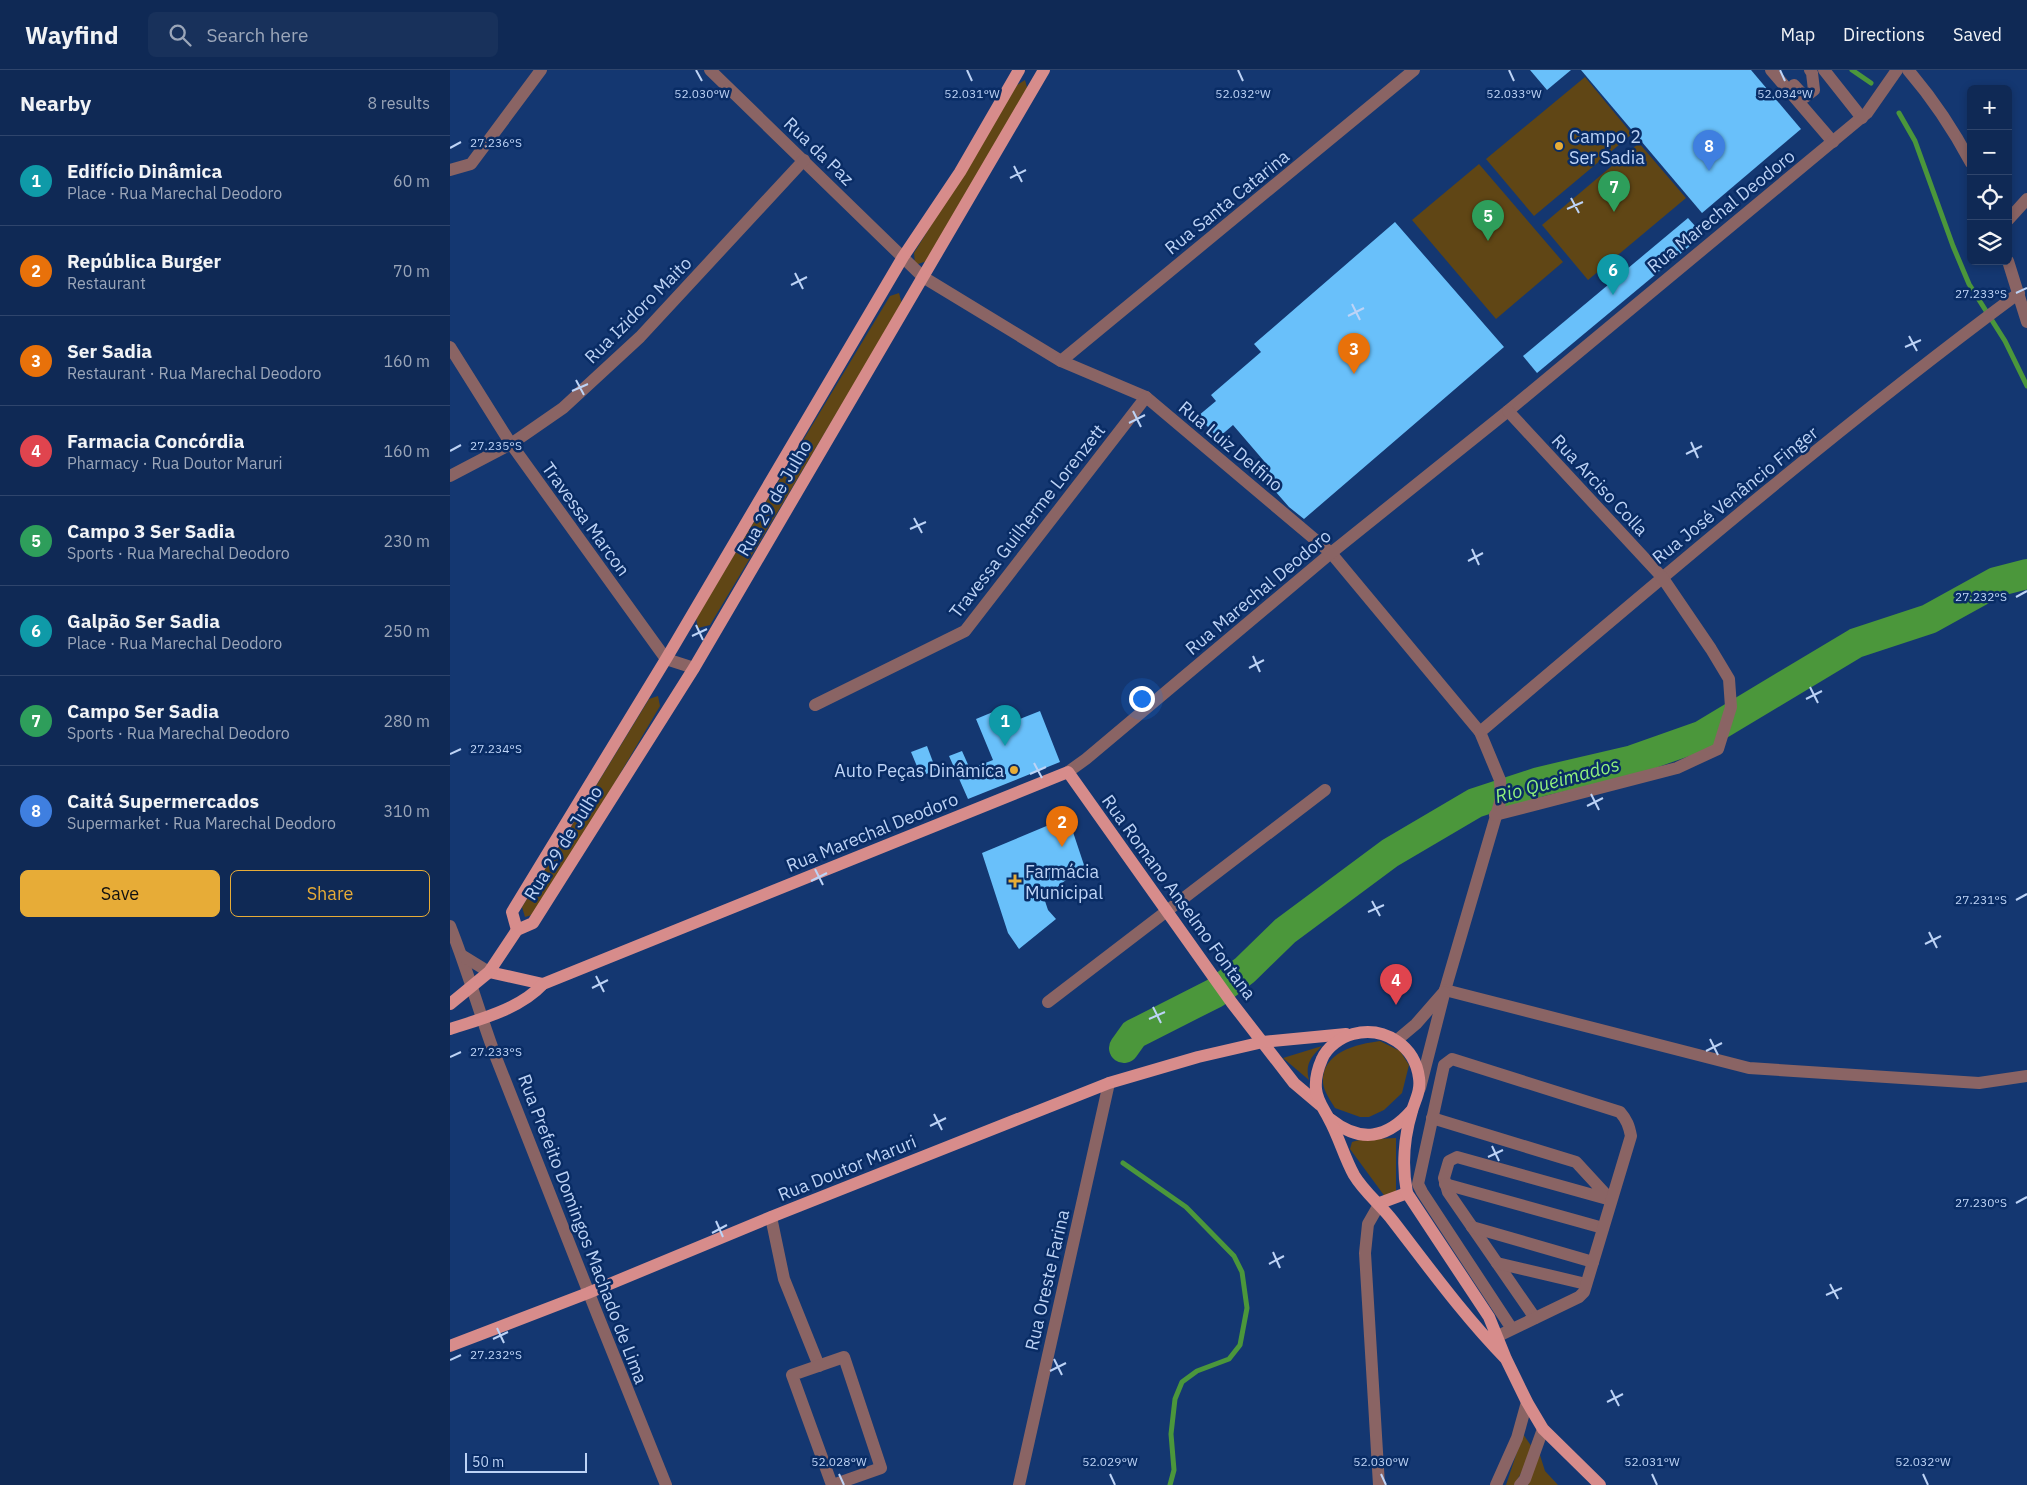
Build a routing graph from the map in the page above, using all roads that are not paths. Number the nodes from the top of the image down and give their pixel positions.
1 (542, 70) edge
2 (710, 70) edge
3 (1019, 70) edge
4 (1414, 70) edge
5 (1771, 70) edge
6 (1781, 70) edge
7 (1897, 70) edge
8 (1908, 70) edge
9 (1042, 71) edge
10 (1815, 71) edge
11 (1862, 118) junction
12 (1832, 142) junction
13 (1967, 156) edge
14 (804, 160) junction
15 (450, 170) edge
16 (2027, 199) edge
17 (2012, 216) edge
18 (903, 257) junction
19 (2009, 265) edge
20 (923, 277) junction
21 (2019, 293) junction
22 (2027, 322) edge
23 (450, 347) edge
24 (1061, 361) junction
25 (1146, 397) junction
26 (1508, 411) junction
27 (511, 444) junction
28 (450, 476) edge
29 (1331, 553) junction
30 (1662, 577) junction
31 (666, 659) junction
32 (694, 668) junction
33 (815, 705) dead end
34 (1480, 732) junction
35 (1068, 772) junction
36 (1326, 790) dead end
37 (1495, 815) junction
38 (1166, 911) junction
39 (450, 926) edge
40 (517, 930) junction
41 (463, 956) junction
42 (489, 972) junction
43 (543, 984) junction
44 (471, 988) junction
45 (1445, 990) junction
46 (1048, 1002) dead end
47 (450, 1004) edge
48 (483, 1019) junction
49 (450, 1029) edge
50 (1352, 1034) junction
51 (1397, 1040) junction
52 (1263, 1042) junction
53 (2027, 1076) edge
54 (1110, 1082) junction
55 (1418, 1095) junction
56 (1320, 1105) junction
57 (1412, 1110) junction
58 (1432, 1118) junction
59 (1329, 1119) junction
60 (1445, 1184) junction
61 (1407, 1194) junction
62 (1611, 1200) junction
63 (1380, 1203) junction
64 (771, 1217) junction
65 (1472, 1227) junction
66 (1603, 1228) junction
67 (1592, 1262) junction
68 (1497, 1264) junction
69 (1586, 1284) junction
70 (588, 1293) junction
71 (1535, 1318) junction
72 (1512, 1329) junction
73 (1496, 1337) junction
74 (450, 1346) edge
75 (1506, 1359) junction
76 (819, 1366) junction
77 (1527, 1402) junction
78 (1544, 1429) junction
79 (666, 1485) edge
80 (833, 1485) edge
81 (1019, 1485) edge
82 (1379, 1485) edge
83 (1496, 1485) edge
84 (1520, 1485) edge
85 (1600, 1485) edge

1 - 15 street
2 - 14 street, Rua da Paz
3 - 18 main road, Rua 29 de Julho
4 - 24 street, Rua Santa Catarina
5 - 12 street
6 - 10 street
7 - 11 street, Rua Marechal Deodoro
8 - 13 street
9 - 20 main road, Rua 29 de Julho
10 - 11 street
11 - 12 street, Rua Marechal Deodoro
12 - 26 street, Rua Marechal Deodoro
14 - 18 street, Rua da Paz
14 - 27 street, Rua Izidoro Maito
16 - 17 street
18 - 20 street, Rua Luiz Delfino
18 - 31 main road, Rua 29 de Julho
19 - 21 street
20 - 24 street, Rua Luiz Delfino
20 - 32 main road, Rua 29 de Julho
21 - 22 street
21 - 30 street, Rua José Venâncio Finger
23 - 27 street, Travessa Marcon
24 - 25 street, Rua Luiz Delfino
25 - 29 street, Rua Luiz Delfino
25 - 33 street, Travessa Guilherme Lorenzett
26 - 29 street, Rua Marechal Deodoro
26 - 30 street, Rua Arciso Colla
27 - 28 street, Rua Izidoro Maito
27 - 31 street, Travessa Marcon
29 - 34 street, Rua Luiz Delfino
29 - 35 street, Rua Marechal Deodoro
30 - 34 street, Rua José Venâncio Finger
30 - 37 street, Rua Arciso Colla
31 - 32 street
31 - 40 main road, Rua 29 de Julho
32 - 40 main road, Rua 29 de Julho
34 - 37 street, Rua Luiz Delfino
35 - 38 main road, Rua Romano Anselmo Fontana
35 - 43 main road, Rua Marechal Deodoro
36 - 38 street
37 - 45 street
38 - 46 street
38 - 52 main road, Rua Romano Anselmo Fontana
39 - 41 street, Rua Prefeito Domingos Machado de Lima
40 - 42 main road, Rua 29 de Julho
41 - 42 street
41 - 44 street, Rua Prefeito Domingos Machado de Lima
42 - 43 main road
42 - 44 main road, Rua 29 de Julho
43 - 48 main road, Rua Marechal Deodoro
44 - 47 main road
44 - 48 street, Rua Prefeito Domingos Machado de Lima
45 - 51 street
45 - 53 street
45 - 55 street
48 - 49 main road, Rua Marechal Deodoro
48 - 70 street, Rua Prefeito Domingos Machado de Lima
50 - 51 main road
50 - 52 main road, Rua Doutor Maruri
50 - 56 main road
51 - 55 main road
52 - 54 main road, Rua Doutor Maruri
52 - 56 main road
54 - 64 main road, Rua Doutor Maruri
54 - 81 street, Rua Oreste Farina
55 - 57 main road
56 - 59 main road
57 - 59 main road
57 - 61 main road
58 - 62 street
58 - 62 street
58 - 72 street
59 - 63 main road
60 - 62 street
60 - 65 street
60 - 66 street
61 - 63 main road
61 - 73 main road
62 - 66 street
63 - 75 main road
63 - 82 street
64 - 70 main road, Rua Doutor Maruri
64 - 76 street
65 - 67 street
65 - 68 street
66 - 67 street
67 - 69 street
68 - 69 street
68 - 71 street
69 - 71 street
70 - 74 main road, Rua Doutor Maruri
70 - 79 street, Rua Prefeito Domingos Machado de Lima
71 - 72 street
72 - 73 street
73 - 75 main road
75 - 77 main road
76 - 80 street
76 - 80 street
77 - 78 main road
77 - 83 street
78 - 84 street
78 - 85 main road

